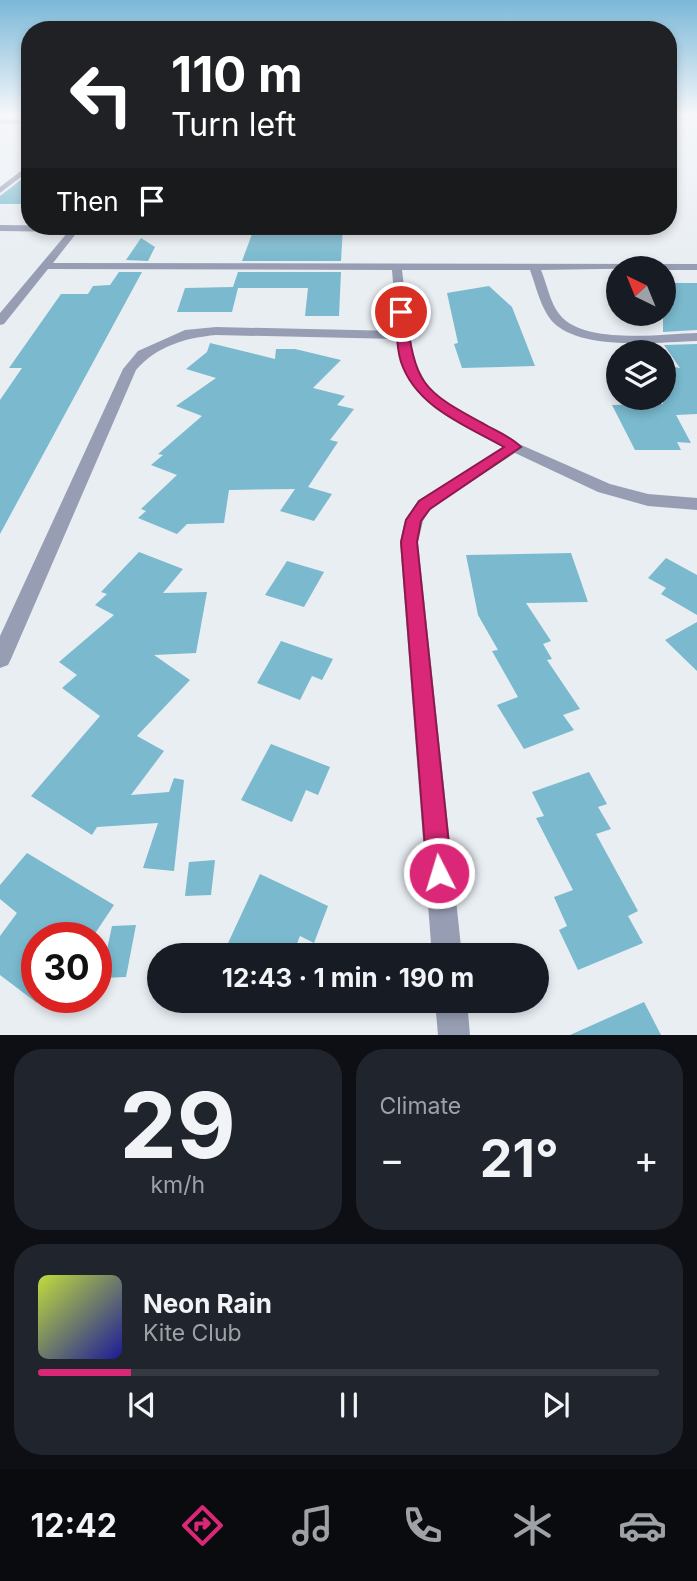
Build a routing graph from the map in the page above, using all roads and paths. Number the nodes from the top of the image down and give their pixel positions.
1 (21, 174) edge
2 (0, 191) edge
3 (0, 228) edge
4 (21, 228) edge
5 (70, 235) edge
6 (47, 266) junction
7 (697, 267) edge
8 (397, 268) junction
9 (535, 268) junction
10 (0, 321) edge
11 (403, 335) junction
12 (697, 337) edge
13 (514, 447) junction
14 (697, 504) edge
15 (0, 659) edge
16 (446, 943) edge
17 (452, 1013) edge
18 (454, 1035) edge

1 - 2 street
3 - 4 street
5 - 6 street
6 - 8 street
6 - 10 street
7 - 9 street
8 - 9 street
8 - 11 street
9 - 12 street
11 - 13 street
11 - 15 street
13 - 14 street
13 - 16 street
17 - 18 street

